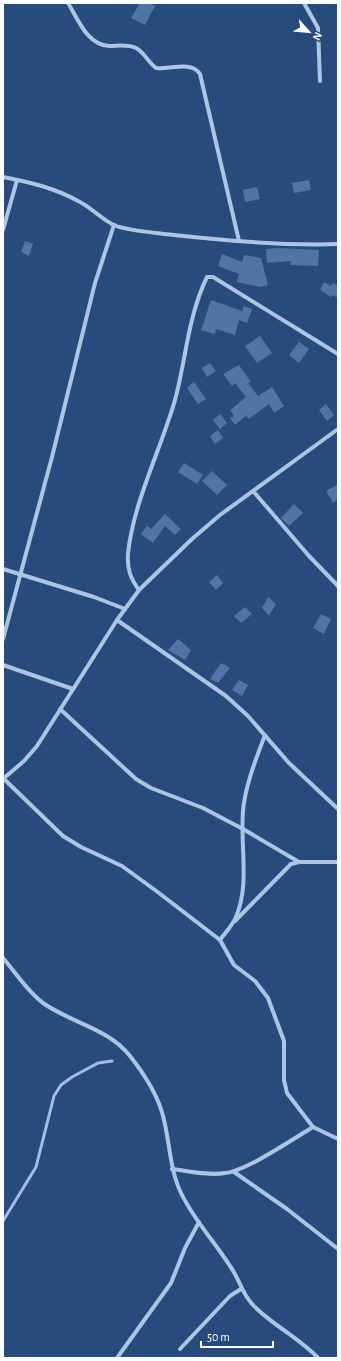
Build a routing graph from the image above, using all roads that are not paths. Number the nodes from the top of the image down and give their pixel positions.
1 (68, 3) edge
2 (304, 3) edge
3 (320, 80) dead end
4 (3, 177) edge
5 (17, 180) junction
6 (114, 225) junction
7 (3, 230) edge
8 (239, 241) junction
9 (338, 244) edge
10 (338, 354) edge
11 (338, 430) edge
12 (253, 491) junction
13 (3, 569) edge
14 (20, 574) junction
15 (338, 586) edge
16 (139, 590) junction
17 (125, 609) junction
18 (117, 620) junction
19 (3, 639) edge
20 (3, 665) edge
21 (73, 689) junction
22 (60, 709) junction
23 (265, 735) junction
24 (4, 779) edge
25 (338, 810) edge
26 (243, 829) junction
27 (299, 862) junction
28 (338, 862) edge
29 (231, 925) junction
30 (220, 940) junction
31 (3, 958) edge
32 (313, 1127) junction
33 (338, 1139) edge
34 (172, 1169) junction
35 (234, 1172) junction
36 (199, 1222) junction
37 (338, 1249) edge
38 (241, 1289) junction
39 (180, 1349) dead end
40 (117, 1358) edge
41 (318, 1358) edge

1 - 8 street
2 - 3 street
4 - 5 street
5 - 6 street
5 - 7 street
6 - 8 street
6 - 14 street
8 - 9 street
10 - 16 street
11 - 12 street
12 - 15 street
12 - 16 street
13 - 14 street
14 - 17 street
14 - 19 street
16 - 17 street
17 - 18 street
18 - 21 street
18 - 23 street
20 - 21 street
21 - 22 street
22 - 24 street
22 - 26 street
23 - 25 street
23 - 26 street
24 - 30 street
26 - 27 street
26 - 29 street
27 - 28 street
27 - 29 street
29 - 30 street
30 - 32 street
31 - 34 street
32 - 33 street
32 - 35 street
34 - 35 street
34 - 36 street
35 - 37 street
36 - 38 street
36 - 40 street
38 - 39 street
38 - 41 street

